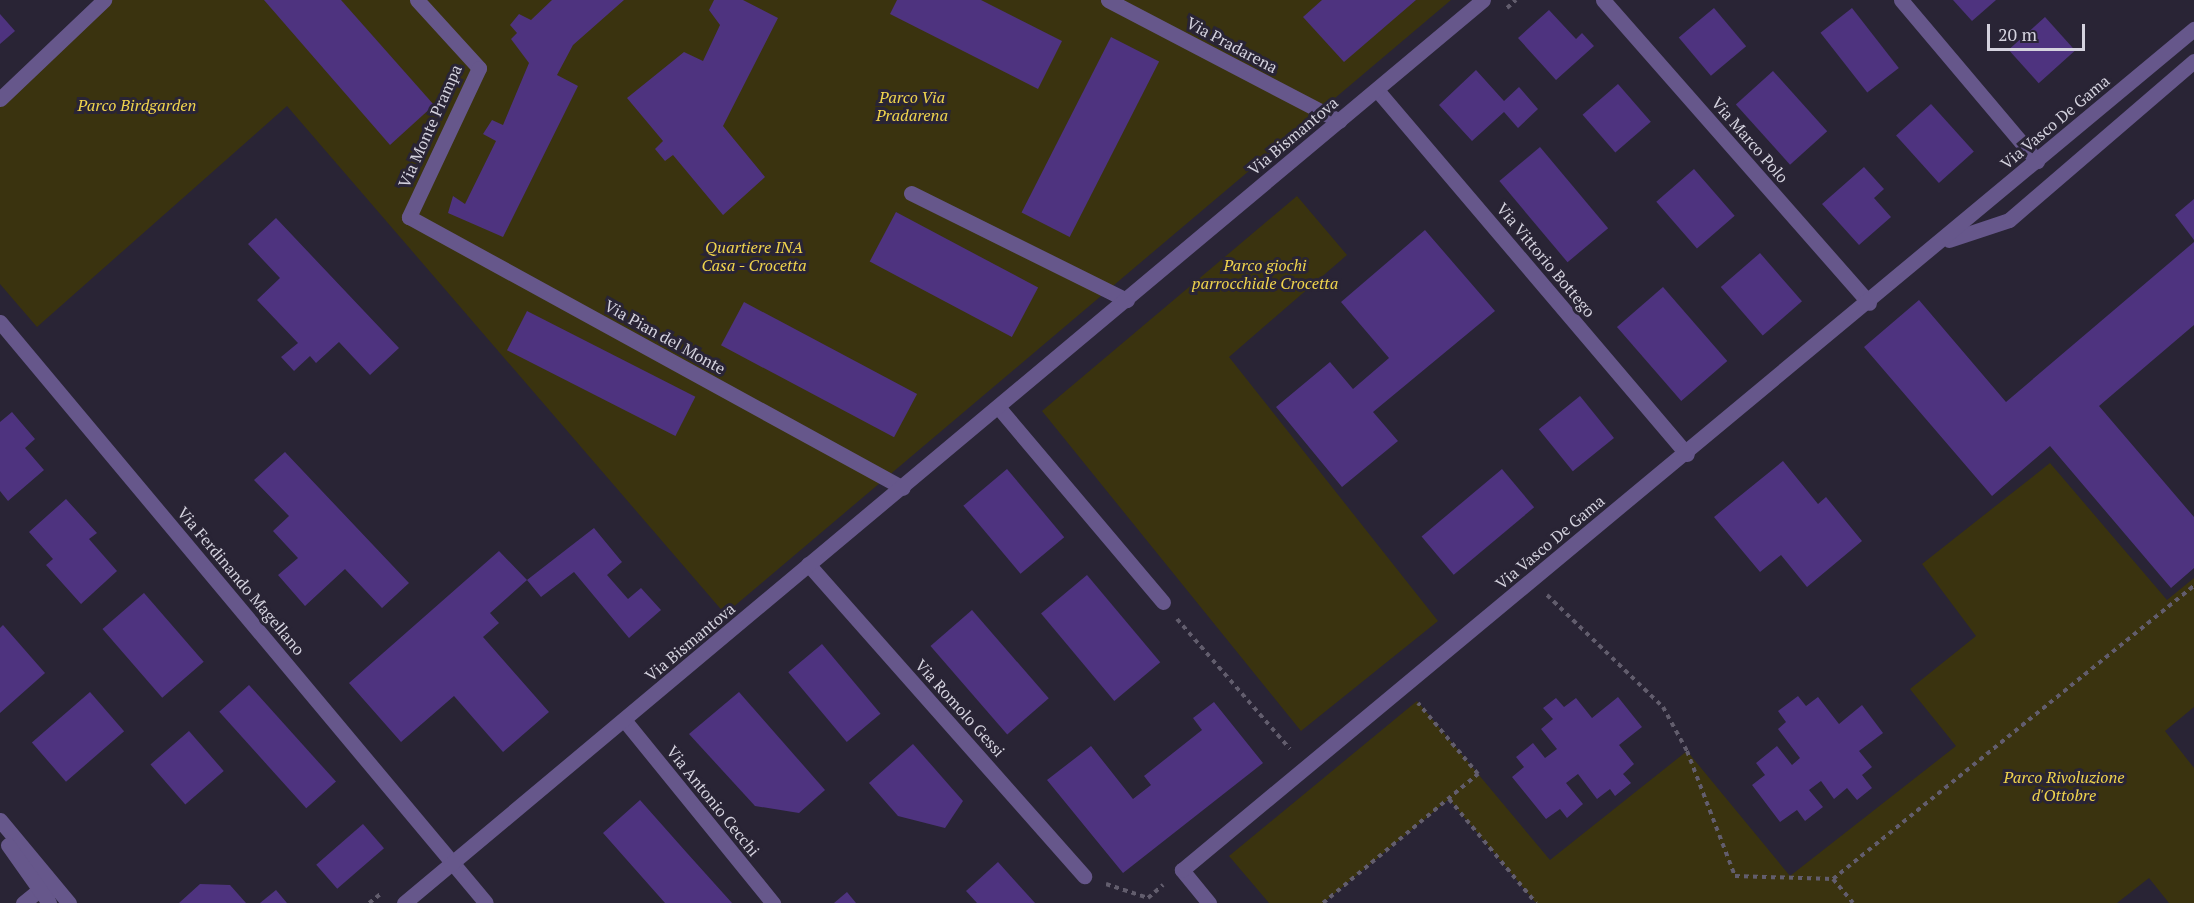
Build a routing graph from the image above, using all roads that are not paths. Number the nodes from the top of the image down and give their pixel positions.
1 (104, 0) edge
2 (417, 0) edge
3 (1108, 0) edge
4 (1483, 0) edge
5 (1603, 0) edge
6 (1901, 0) edge
7 (2194, 29) edge
8 (2194, 61) edge
9 (1377, 90) junction
10 (0, 99) edge
11 (1339, 121) junction
12 (2037, 161) junction
13 (911, 193) dead end
14 (409, 217) joint
15 (1940, 243) junction
16 (1127, 300) junction
17 (1869, 303) junction
18 (0, 322) edge
19 (999, 408) junction
20 (1687, 454) junction
21 (903, 488) junction
22 (808, 564) junction
23 (1163, 602) road end
24 (625, 721) junction
25 (0, 820) edge
26 (0, 832) edge
27 (454, 862) junction
28 (1084, 876) road end
29 (39, 890) junction
30 (53, 897) edge
31 (23, 903) edge
32 (69, 903) edge
33 (404, 903) edge
34 (486, 903) edge
35 (773, 903) edge
36 (1209, 903) edge

1 - 10 street
2 - 14 street, Via Monte Prampa
3 - 11 street, Via Pradarena
4 - 9 street, Via Bismantova
5 - 17 street, Via Marco Polo
6 - 12 street
7 - 12 street, Via Vasco De Gama
8 - 15 street, Via Vasco De Gama
9 - 11 street, Via Bismantova
9 - 20 street, Via Vittorio Bottego
11 - 16 street, Via Bismantova
12 - 15 street, Via Vasco De Gama
13 - 16 street
14 - 21 street, Via Pian del Monte
15 - 17 street, Via Vasco De Gama
16 - 19 street, Via Bismantova
17 - 20 street, Via Vasco De Gama
18 - 27 street, Via Ferdinando Magellano
19 - 21 street, Via Bismantova
19 - 23 street
20 - 36 street, Via Vasco De Gama
21 - 22 street, Via Bismantova
22 - 24 street, Via Bismantova
22 - 28 street, Via Romolo Gessi
24 - 27 street, Via Bismantova
24 - 35 street, Via Antonio Cecchi
25 - 30 street
26 - 29 street
27 - 33 street, Via Bismantova
27 - 34 street, Via Ferdinando Magellano
29 - 30 street
29 - 31 street
30 - 32 street

